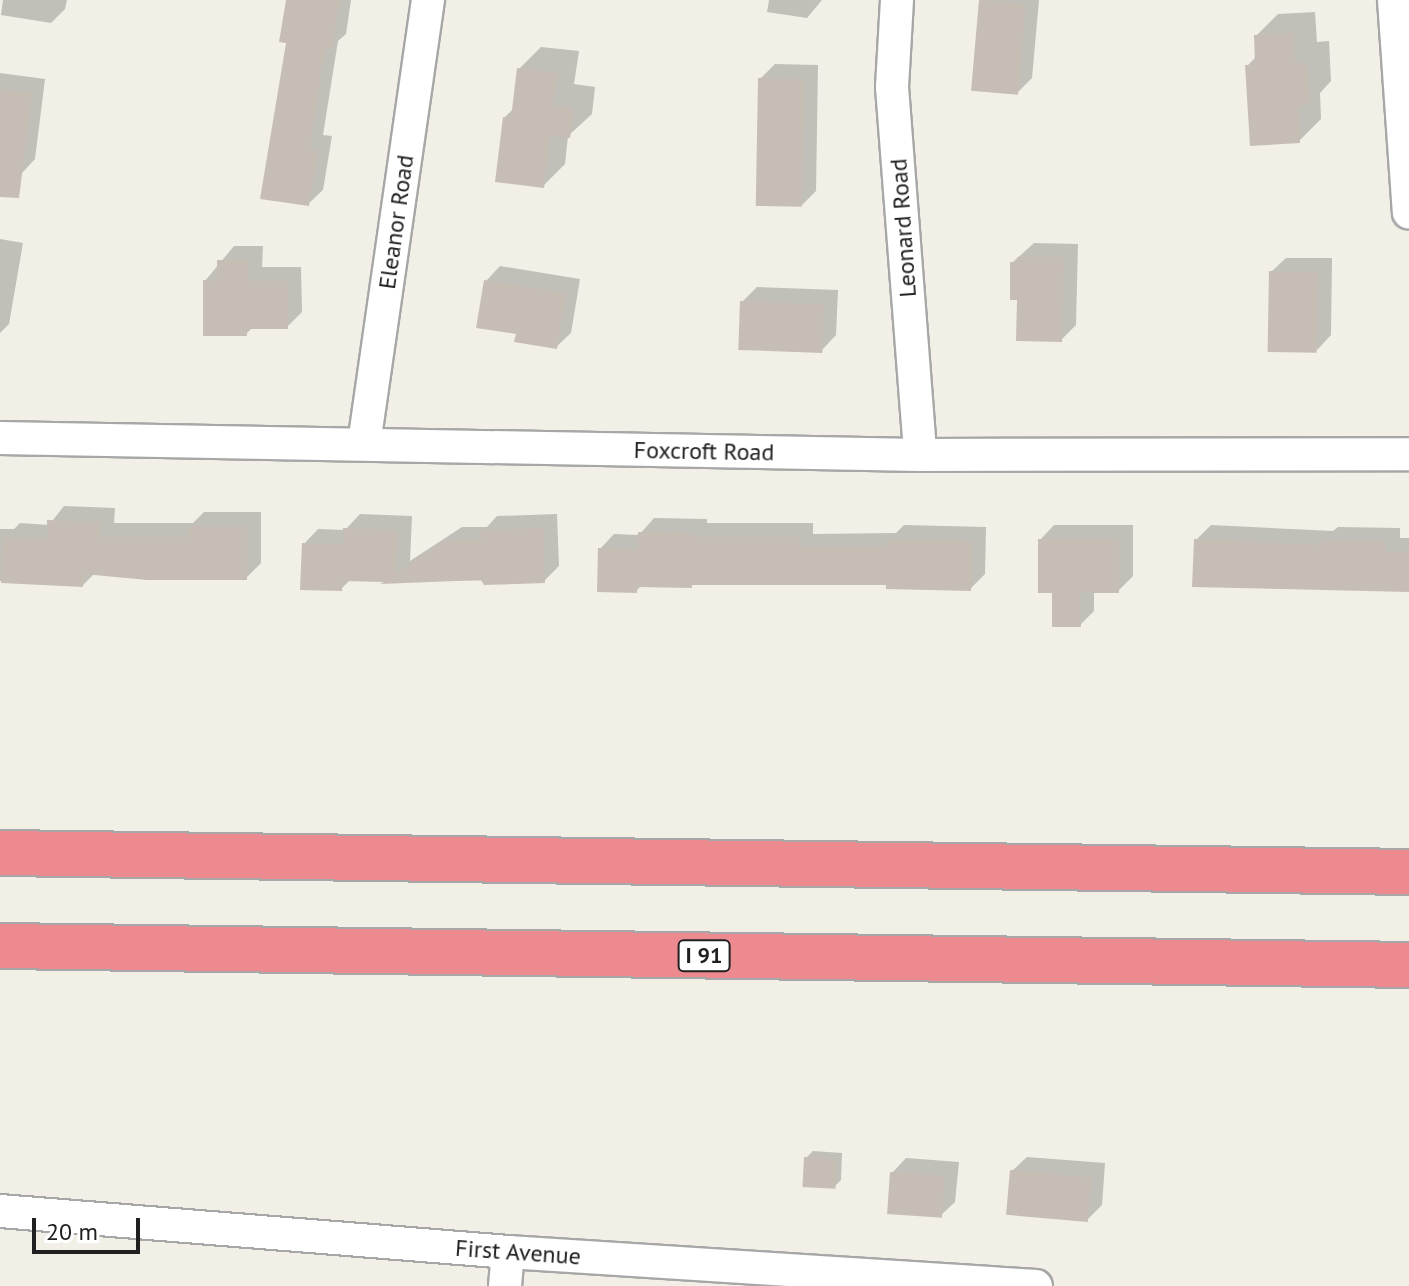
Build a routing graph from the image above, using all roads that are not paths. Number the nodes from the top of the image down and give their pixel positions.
1 (428, 0) edge
2 (897, 0) edge
3 (1394, 0) edge
4 (1409, 212) edge
5 (0, 438) edge
6 (364, 444) junction
7 (1409, 454) edge
8 (920, 455) junction
9 (0, 853) edge
10 (1409, 872) edge
11 (0, 946) edge
12 (1409, 965) edge
13 (0, 1211) edge
14 (508, 1252) junction
15 (505, 1286) edge
16 (1036, 1286) edge

1 - 6 street, Eleanor Road
2 - 8 street, Leonard Road
3 - 4 street
5 - 6 street, Foxcroft Road
6 - 8 street, Foxcroft Road
7 - 8 street, Foxcroft Road
9 - 10 highway
11 - 12 highway, I 91
13 - 14 street, First Avenue
14 - 15 street
14 - 16 street, First Avenue

